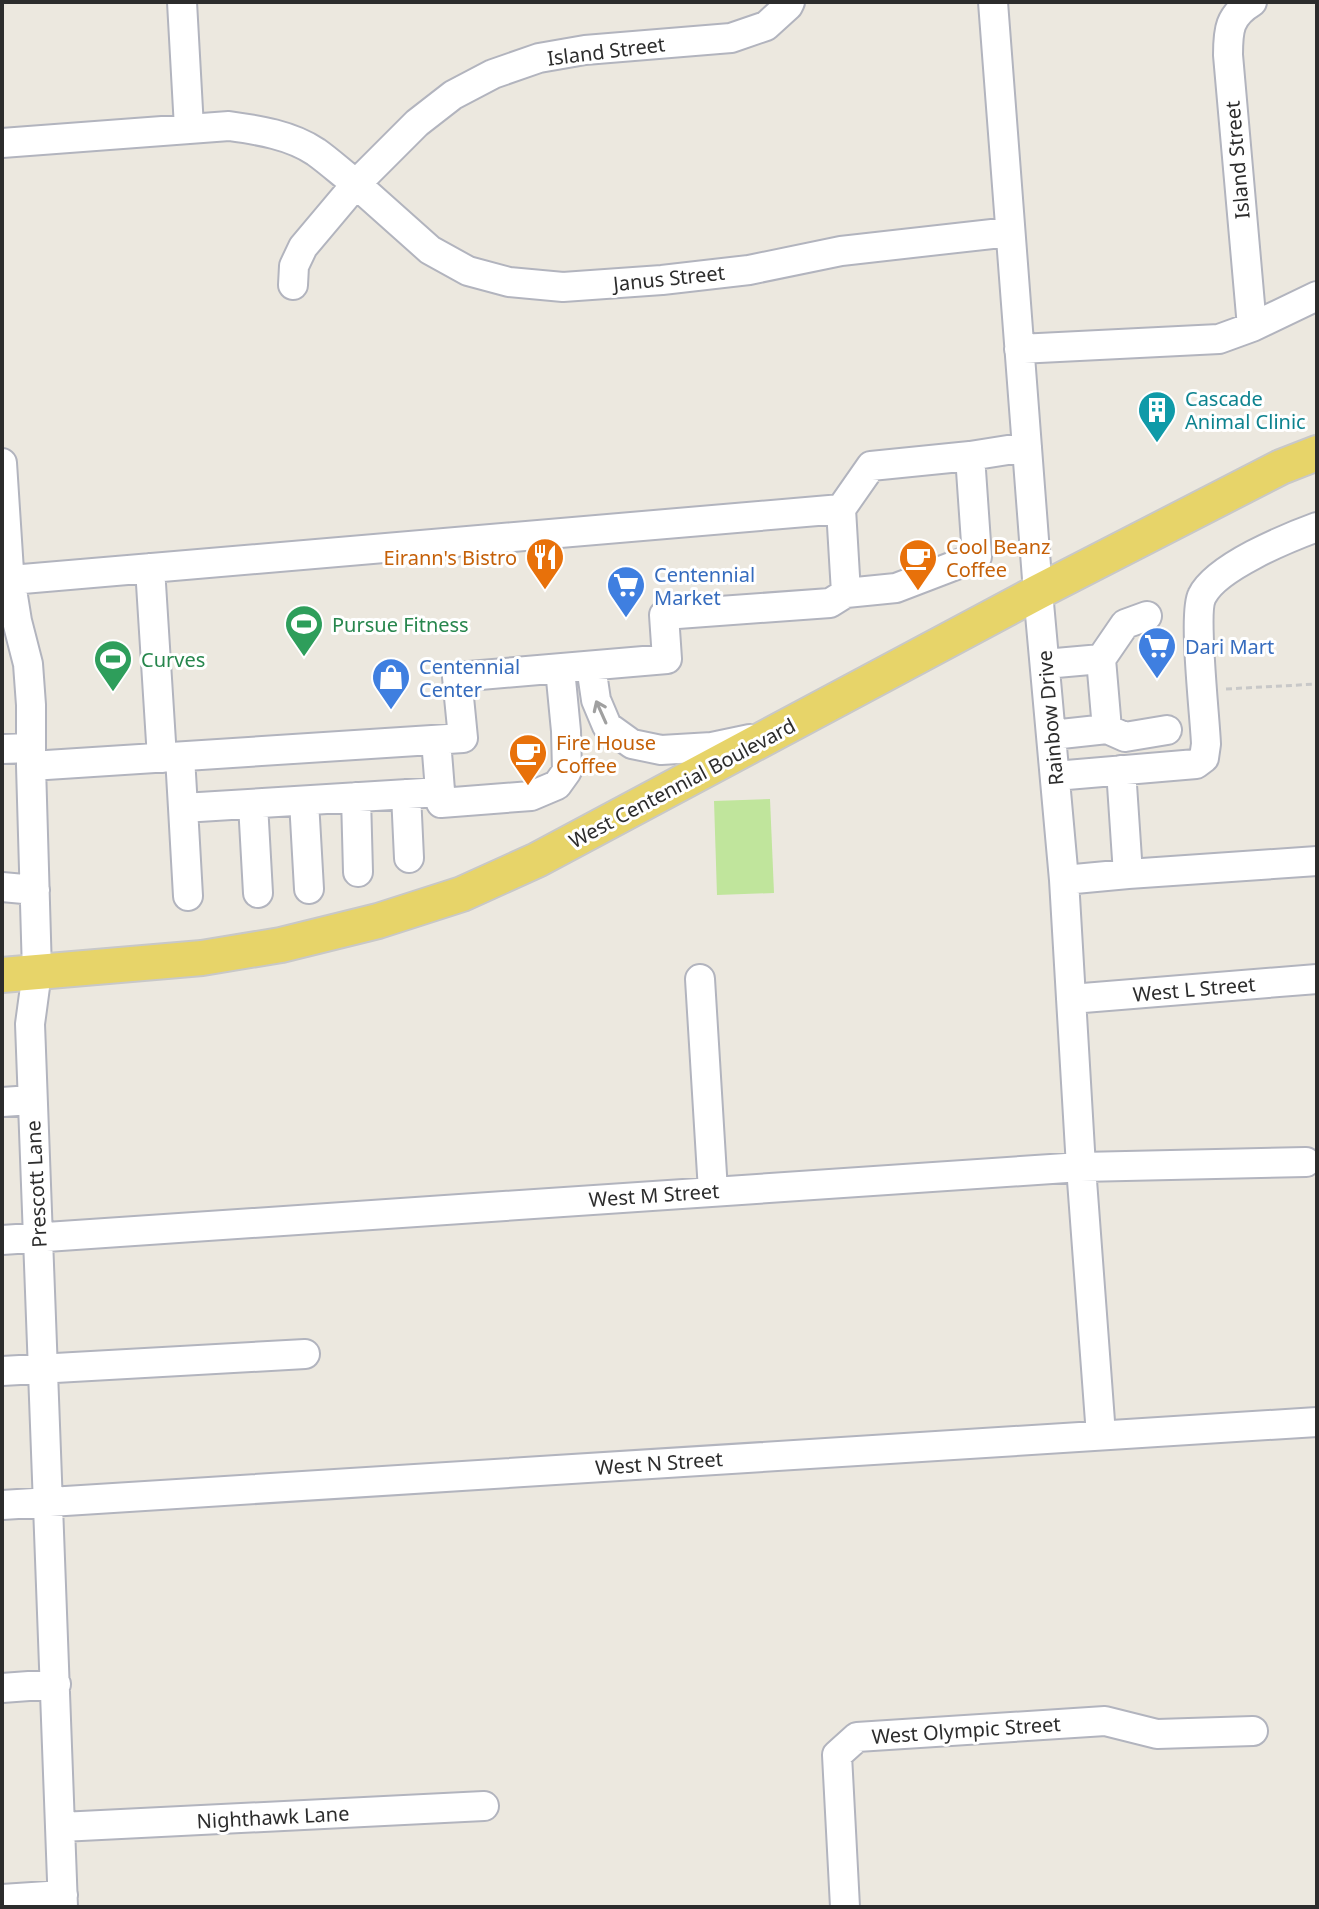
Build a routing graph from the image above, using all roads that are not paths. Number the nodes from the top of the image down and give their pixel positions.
1 (182, 2) edge
2 (790, 2) edge
3 (993, 2) edge
4 (1252, 2) edge
5 (189, 128) junction
6 (2, 143) edge
7 (356, 184) junction
8 (1010, 232) junction
9 (293, 285) dead end
10 (1317, 296) edge
11 (1252, 327) junction
12 (1019, 349) junction
13 (1027, 447) junction
14 (1317, 453) edge
15 (970, 456) junction
16 (2, 463) edge
17 (841, 509) junction
18 (1317, 527) edge
19 (150, 568) junction
20 (11, 580) junction
21 (1038, 592) junction
22 (846, 593) junction
23 (1147, 616) dead end
24 (1101, 659) junction
25 (1045, 664) junction
26 (591, 666) junction
27 (560, 669) junction
28 (1107, 729) junction
29 (1167, 730) dead end
30 (775, 734) junction
31 (1052, 735) junction
32 (436, 740) junction
33 (2, 749) edge
34 (31, 757) junction
35 (171, 758) junction
36 (1121, 770) junction
37 (1055, 776) junction
38 (406, 794) junction
39 (356, 797) junction
40 (441, 798) junction
41 (304, 801) junction
42 (253, 804) junction
43 (183, 808) junction
44 (409, 858) dead end
45 (1317, 861) edge
46 (358, 872) dead end
47 (1128, 874) junction
48 (1064, 880) junction
49 (2, 887) edge
50 (309, 889) dead end
51 (35, 890) junction
52 (258, 893) dead end
53 (188, 896) dead end
54 (37, 972) junction
55 (2, 975) edge
56 (700, 979) dead end
57 (1317, 979) edge
58 (1071, 999) junction
59 (32, 1100) junction
60 (2, 1102) edge
61 (1306, 1162) dead end
62 (1081, 1167) junction
63 (713, 1191) junction
64 (38, 1237) junction
65 (2, 1240) edge
66 (305, 1354) dead end
67 (43, 1369) junction
68 (2, 1371) edge
69 (1317, 1422) edge
70 (1101, 1435) junction
71 (48, 1502) junction
72 (2, 1505) edge
73 (56, 1684) junction
74 (2, 1688) edge
75 (1253, 1731) dead end
76 (484, 1806) dead end
77 (61, 1827) junction
78 (2, 1899) edge
79 (63, 1901) edge
80 (845, 1907) edge

1 - 5 street
2 - 7 street, Island Street
3 - 8 street, Rainbow Drive
4 - 11 street, Island Street
5 - 6 street, Janus Street
5 - 7 street, Janus Street
7 - 8 street, Janus Street
7 - 9 street
8 - 12 street, Rainbow Drive
10 - 11 street
11 - 12 street
12 - 13 street, Rainbow Drive
13 - 15 street
13 - 21 street, Rainbow Drive
14 - 21 main road, West Centennial Boulevard
15 - 17 street
15 - 22 street
16 - 20 street, Prescott Lane
17 - 19 street
17 - 22 street
18 - 36 street
19 - 20 street
19 - 35 street
20 - 34 street, Prescott Lane
21 - 25 street, Rainbow Drive
21 - 30 main road, West Centennial Boulevard
22 - 26 street
23 - 24 street
24 - 25 street
24 - 28 street
25 - 31 street, Rainbow Drive
26 - 27 street
30 -> 26 street
27 - 32 street
27 - 40 street
28 - 29 street
28 - 31 street
30 - 54 main road, West Centennial Boulevard
31 - 37 street, Rainbow Drive
32 - 35 street
32 - 40 street
33 - 34 street
34 - 35 street
34 - 51 street, Prescott Lane
35 - 43 street
36 - 37 street
36 - 47 street
37 - 48 street, Rainbow Drive
38 - 39 street
38 - 40 street
38 - 44 street
39 - 41 street
39 - 46 street
41 - 42 street
41 - 50 street
42 - 43 street
42 - 52 street
43 - 53 street
45 - 47 street
47 - 48 street
48 - 58 street, Rainbow Drive
49 - 51 street
51 - 54 street, Prescott Lane
54 - 55 main road, West Centennial Boulevard
54 - 59 street, Prescott Lane
56 - 63 street
57 - 58 street, West L Street
58 - 62 street, Rainbow Drive
59 - 60 street
59 - 64 street, Prescott Lane
61 - 62 street, West M Street
62 - 63 street, West M Street
62 - 70 street, Rainbow Drive
63 - 64 street, West M Street
64 - 65 street, West M Street
64 - 67 street, Prescott Lane
66 - 67 street
67 - 68 street
67 - 71 street, Prescott Lane
69 - 70 street, West N Street
70 - 71 street, West N Street
71 - 72 street, West N Street
71 - 73 street, Prescott Lane
73 - 74 street
73 - 77 street, Prescott Lane
75 - 80 street, West Olympic Street
76 - 77 street, Nighthawk Lane
77 - 79 street, Prescott Lane
78 - 79 street

